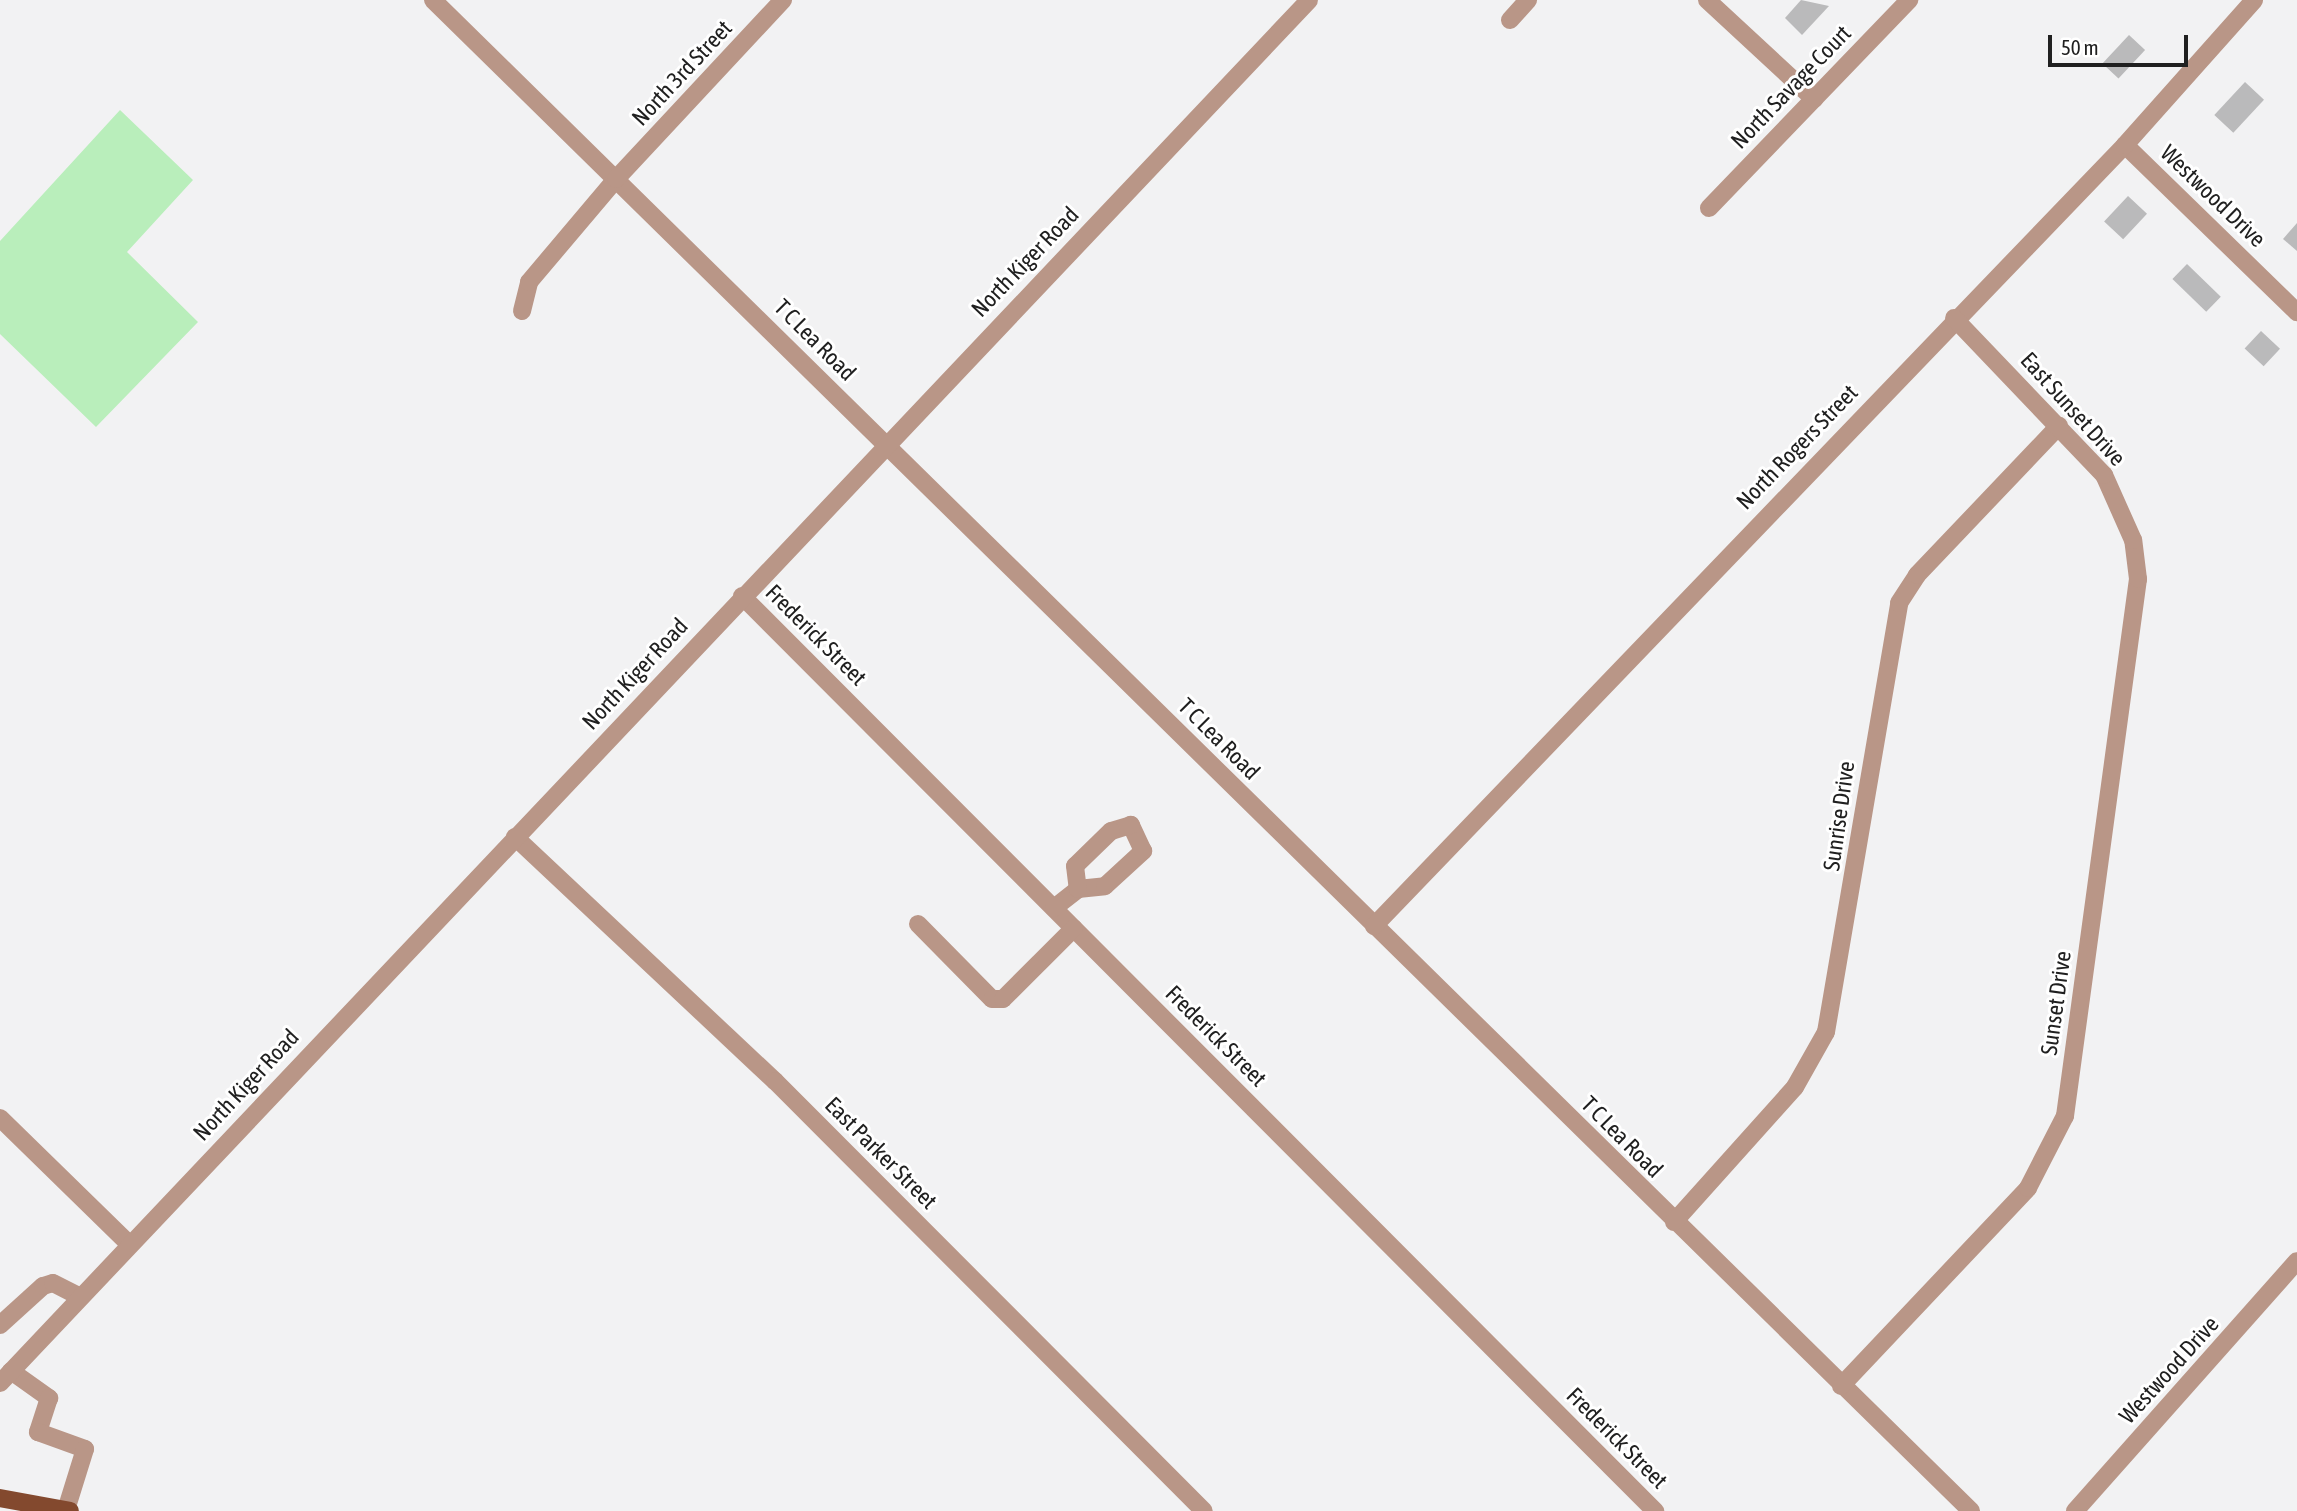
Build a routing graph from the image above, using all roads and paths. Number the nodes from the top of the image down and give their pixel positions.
1 (433, 0) edge
2 (783, 0) edge
3 (1308, 0) edge
4 (1528, 0) edge
5 (1707, 0) edge
6 (1909, 0) edge
7 (2254, 0) edge
8 (1510, 20) dead end
9 (1814, 99) junction
10 (2124, 145) junction
11 (616, 179) junction
12 (1709, 208) dead end
13 (522, 311) dead end
14 (2297, 312) edge
15 (1954, 318) junction
16 (2059, 426) junction
17 (886, 444) junction
18 (2134, 546) joint
19 (742, 596) junction
20 (515, 836) junction
21 (1079, 890) dead end
22 (1054, 908) junction
23 (918, 924) dead end
24 (1374, 926) junction
25 (1073, 928) junction
26 (0, 1118) edge
27 (1674, 1223) junction
28 (130, 1244) junction
29 (2297, 1261) edge
30 (80, 1297) junction
31 (0, 1325) edge
32 (6, 1377) edge
33 (1842, 1386) junction
34 (9, 1503) edge
35 (68, 1510) edge
36 (1204, 1511) edge
37 (1656, 1511) edge
38 (1971, 1511) edge
39 (2075, 1511) edge

1 - 11 street, T C Lea Road
2 - 11 street, North 3rd Street
3 - 17 street, North Kiger Road
4 - 8 street
5 - 9 street
6 - 9 street, North Savage Court
7 - 10 street, North Rogers Street
9 - 12 street, North Savage Court
10 - 14 street, Westwood Drive
10 - 15 street, North Rogers Street
11 - 13 street, North 3rd Street
11 - 17 street, T C Lea Road
15 - 16 street, East Sunset Drive
15 - 24 street, North Rogers Street
16 - 18 street, East Sunset Drive
16 - 27 street, Sunrise Drive
17 - 19 street, North Kiger Road
17 - 24 street, T C Lea Road
18 - 33 street, Sunset Drive
19 - 20 street, North Kiger Road
19 - 22 street, Frederick Street
20 - 28 street, North Kiger Road
20 - 36 street, East Parker Street
21 - 22 street
22 - 25 street, Frederick Street
23 - 25 street
24 - 27 street, T C Lea Road
25 - 37 street, Frederick Street
26 - 28 street
27 - 33 street, T C Lea Road
28 - 30 street, North Kiger Road
29 - 39 street, Westwood Drive
30 - 31 street
30 - 32 street, North Kiger Road
32 - 35 street
33 - 38 street, T C Lea Road
34 - 35 main road

